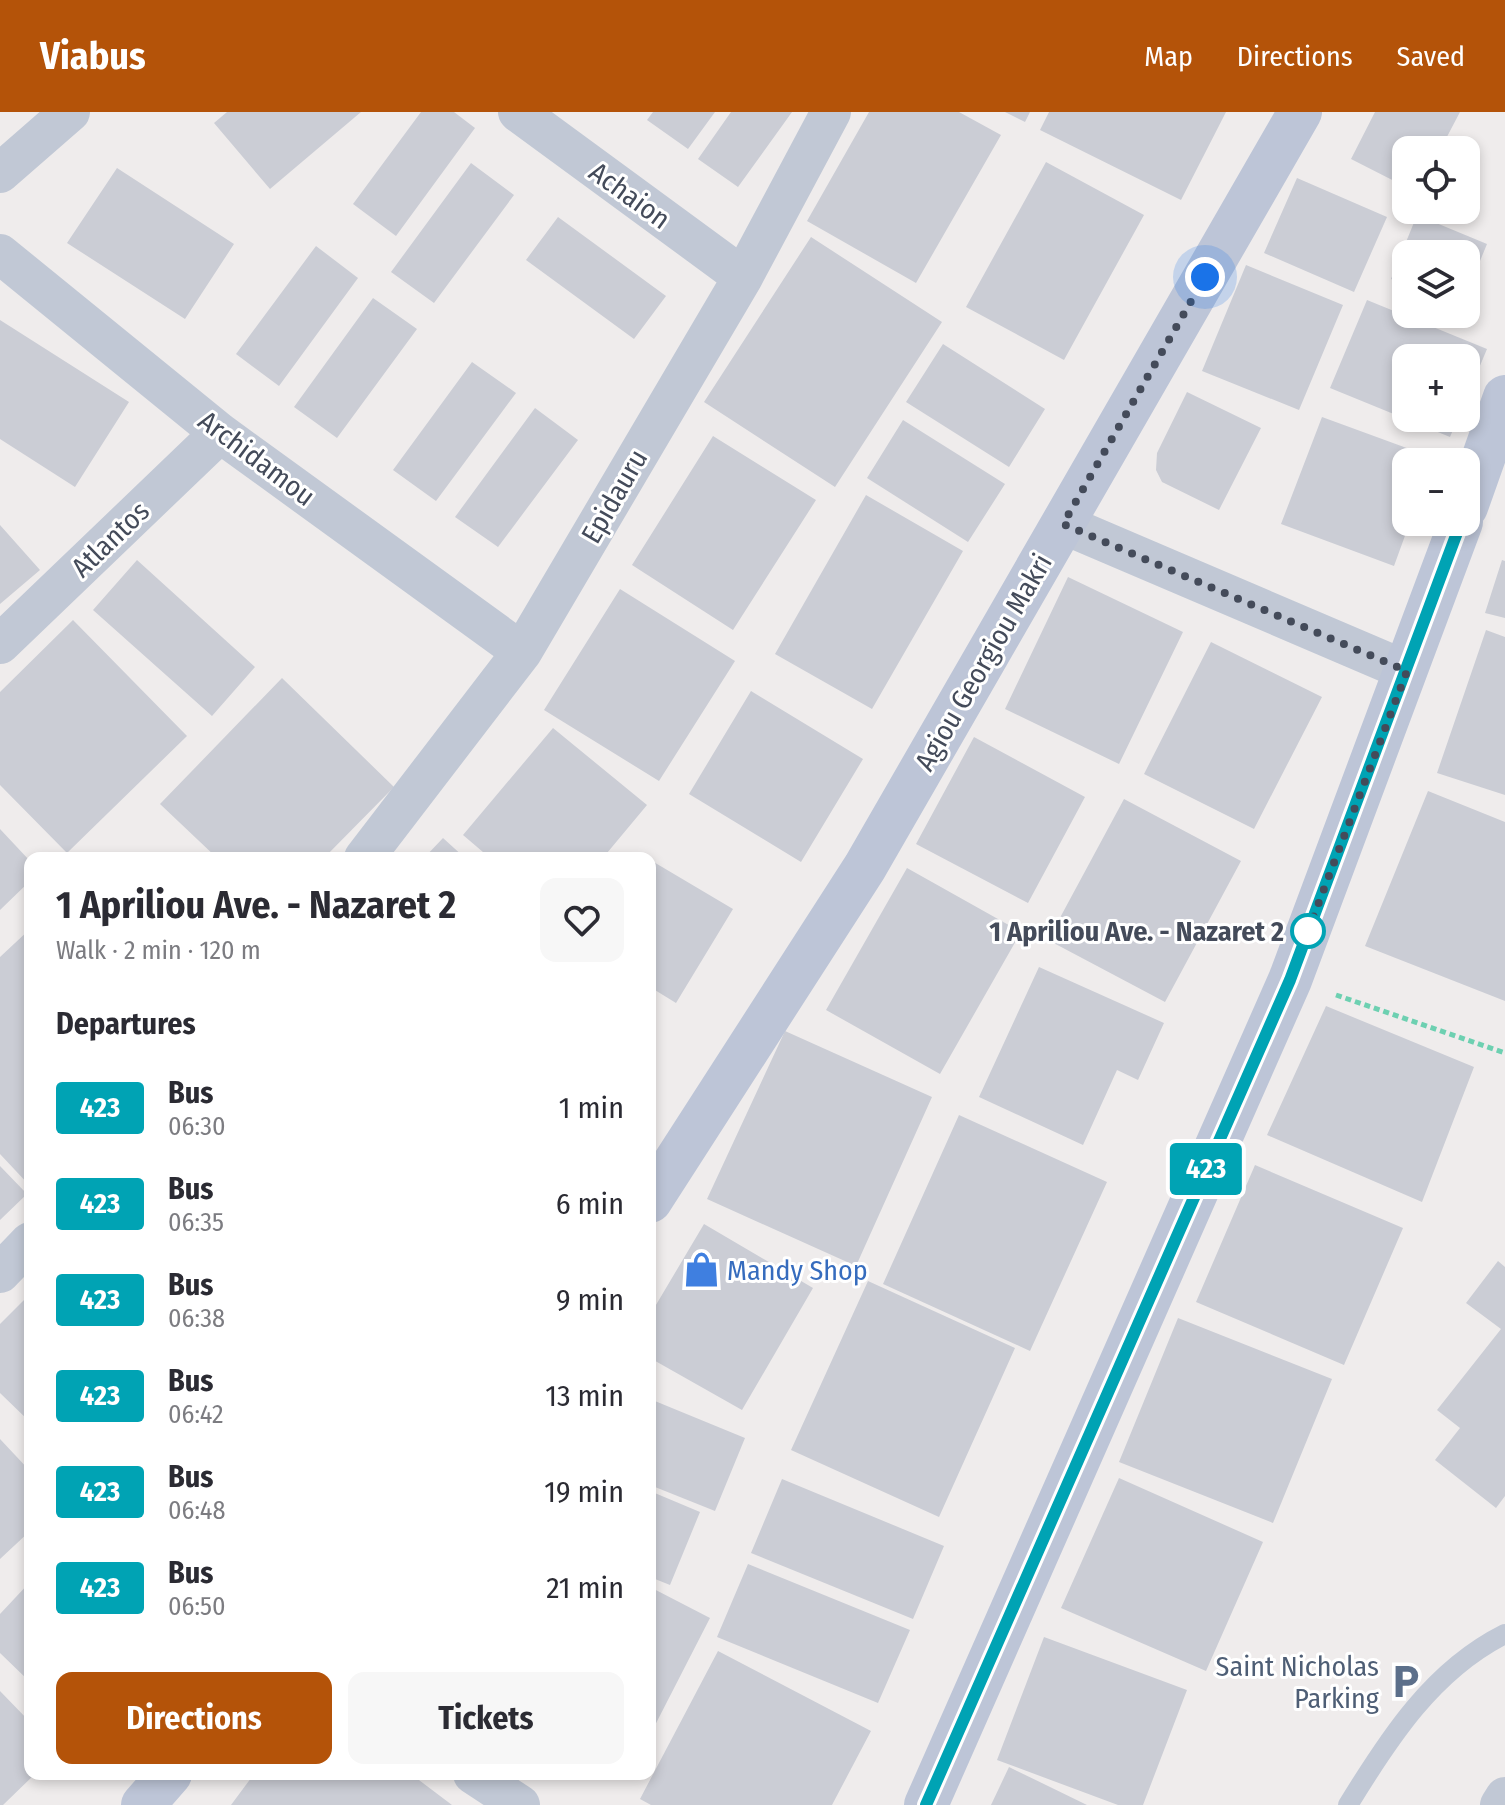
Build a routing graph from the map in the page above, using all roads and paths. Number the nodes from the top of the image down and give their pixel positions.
1 (70, 112) edge
2 (518, 112) edge
3 (831, 112) edge
4 (1300, 112) edge
5 (0, 173) edge
6 (0, 254) edge
7 (743, 277) junction
8 (1505, 397) edge
9 (220, 433) junction
10 (1480, 468) edge
11 (1063, 524) junction
12 (1456, 536) edge
13 (0, 644) edge
14 (522, 652) junction
15 (1407, 671) junction
16 (369, 852) edge
17 (1290, 980) junction
18 (1505, 1053) edge
19 (656, 1192) edge
20 (24, 1248) edge
21 (0, 1273) edge
22 (1505, 1634) edge
23 (165, 1780) edge
24 (482, 1780) edge
25 (1505, 1797) edge
26 (143, 1805) edge
27 (520, 1805) edge
28 (926, 1805) edge
29 (1348, 1805) edge
30 (1500, 1805) edge

1 - 5 street
2 - 7 street, Achaion
3 - 7 street, Epidauru
4 - 11 main road, Agiou Georgiou Makri
6 - 9 street, Archidamou
7 - 14 street, Epidauru
8 - 10 main road
9 - 13 street, Atlantos
9 - 14 street, Archidamou
11 - 15 street
11 - 19 main road, Agiou Georgiou Makri
12 - 15 main road
14 - 16 street, Epidauru
15 - 17 main road
17 - 18 path
17 - 28 main road
20 - 21 street
22 - 29 lane
23 - 26 main road
24 - 27 street
25 - 30 street

